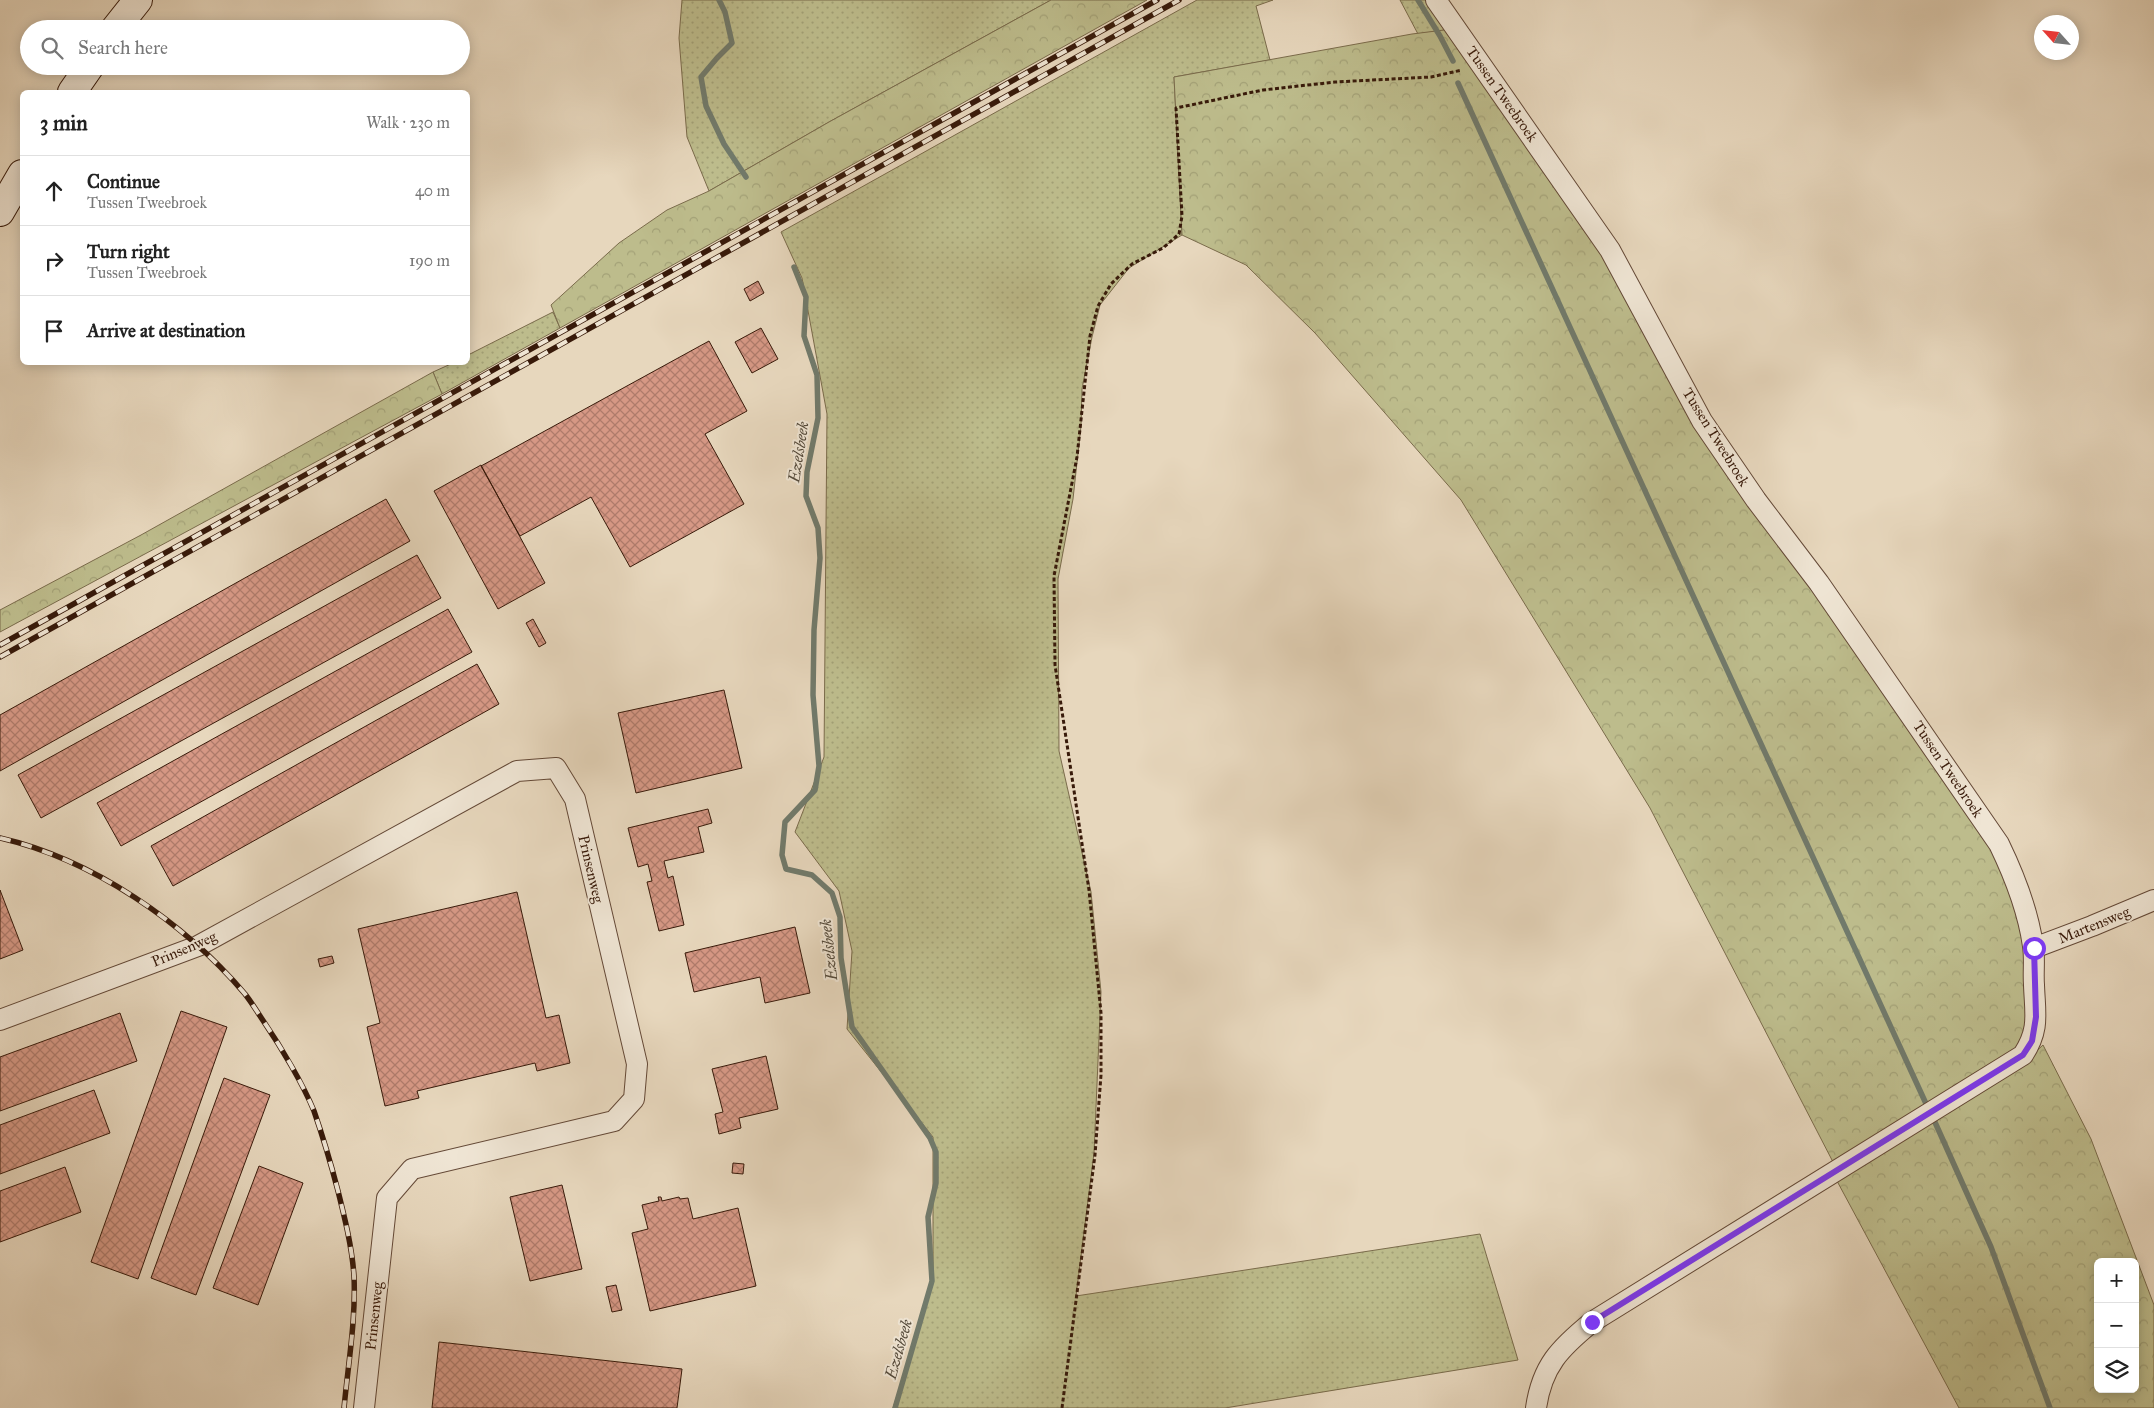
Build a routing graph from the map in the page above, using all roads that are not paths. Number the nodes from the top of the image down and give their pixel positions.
1 (138, 0) edge
2 (1436, 0) edge
3 (122, 20) edge
4 (84, 75) edge
5 (73, 90) edge
6 (20, 177) edge
7 (0, 212) edge
8 (2154, 900) edge
9 (2034, 948) junction
10 (0, 1020) edge
11 (364, 1408) edge
12 (1536, 1408) edge

1 - 3 street
2 - 9 street, Tussen Tweebroek
4 - 5 street
6 - 7 street
8 - 9 street, Martensweg
9 - 12 street, Tussen Tweebroek
10 - 11 street, Prinsenweg

